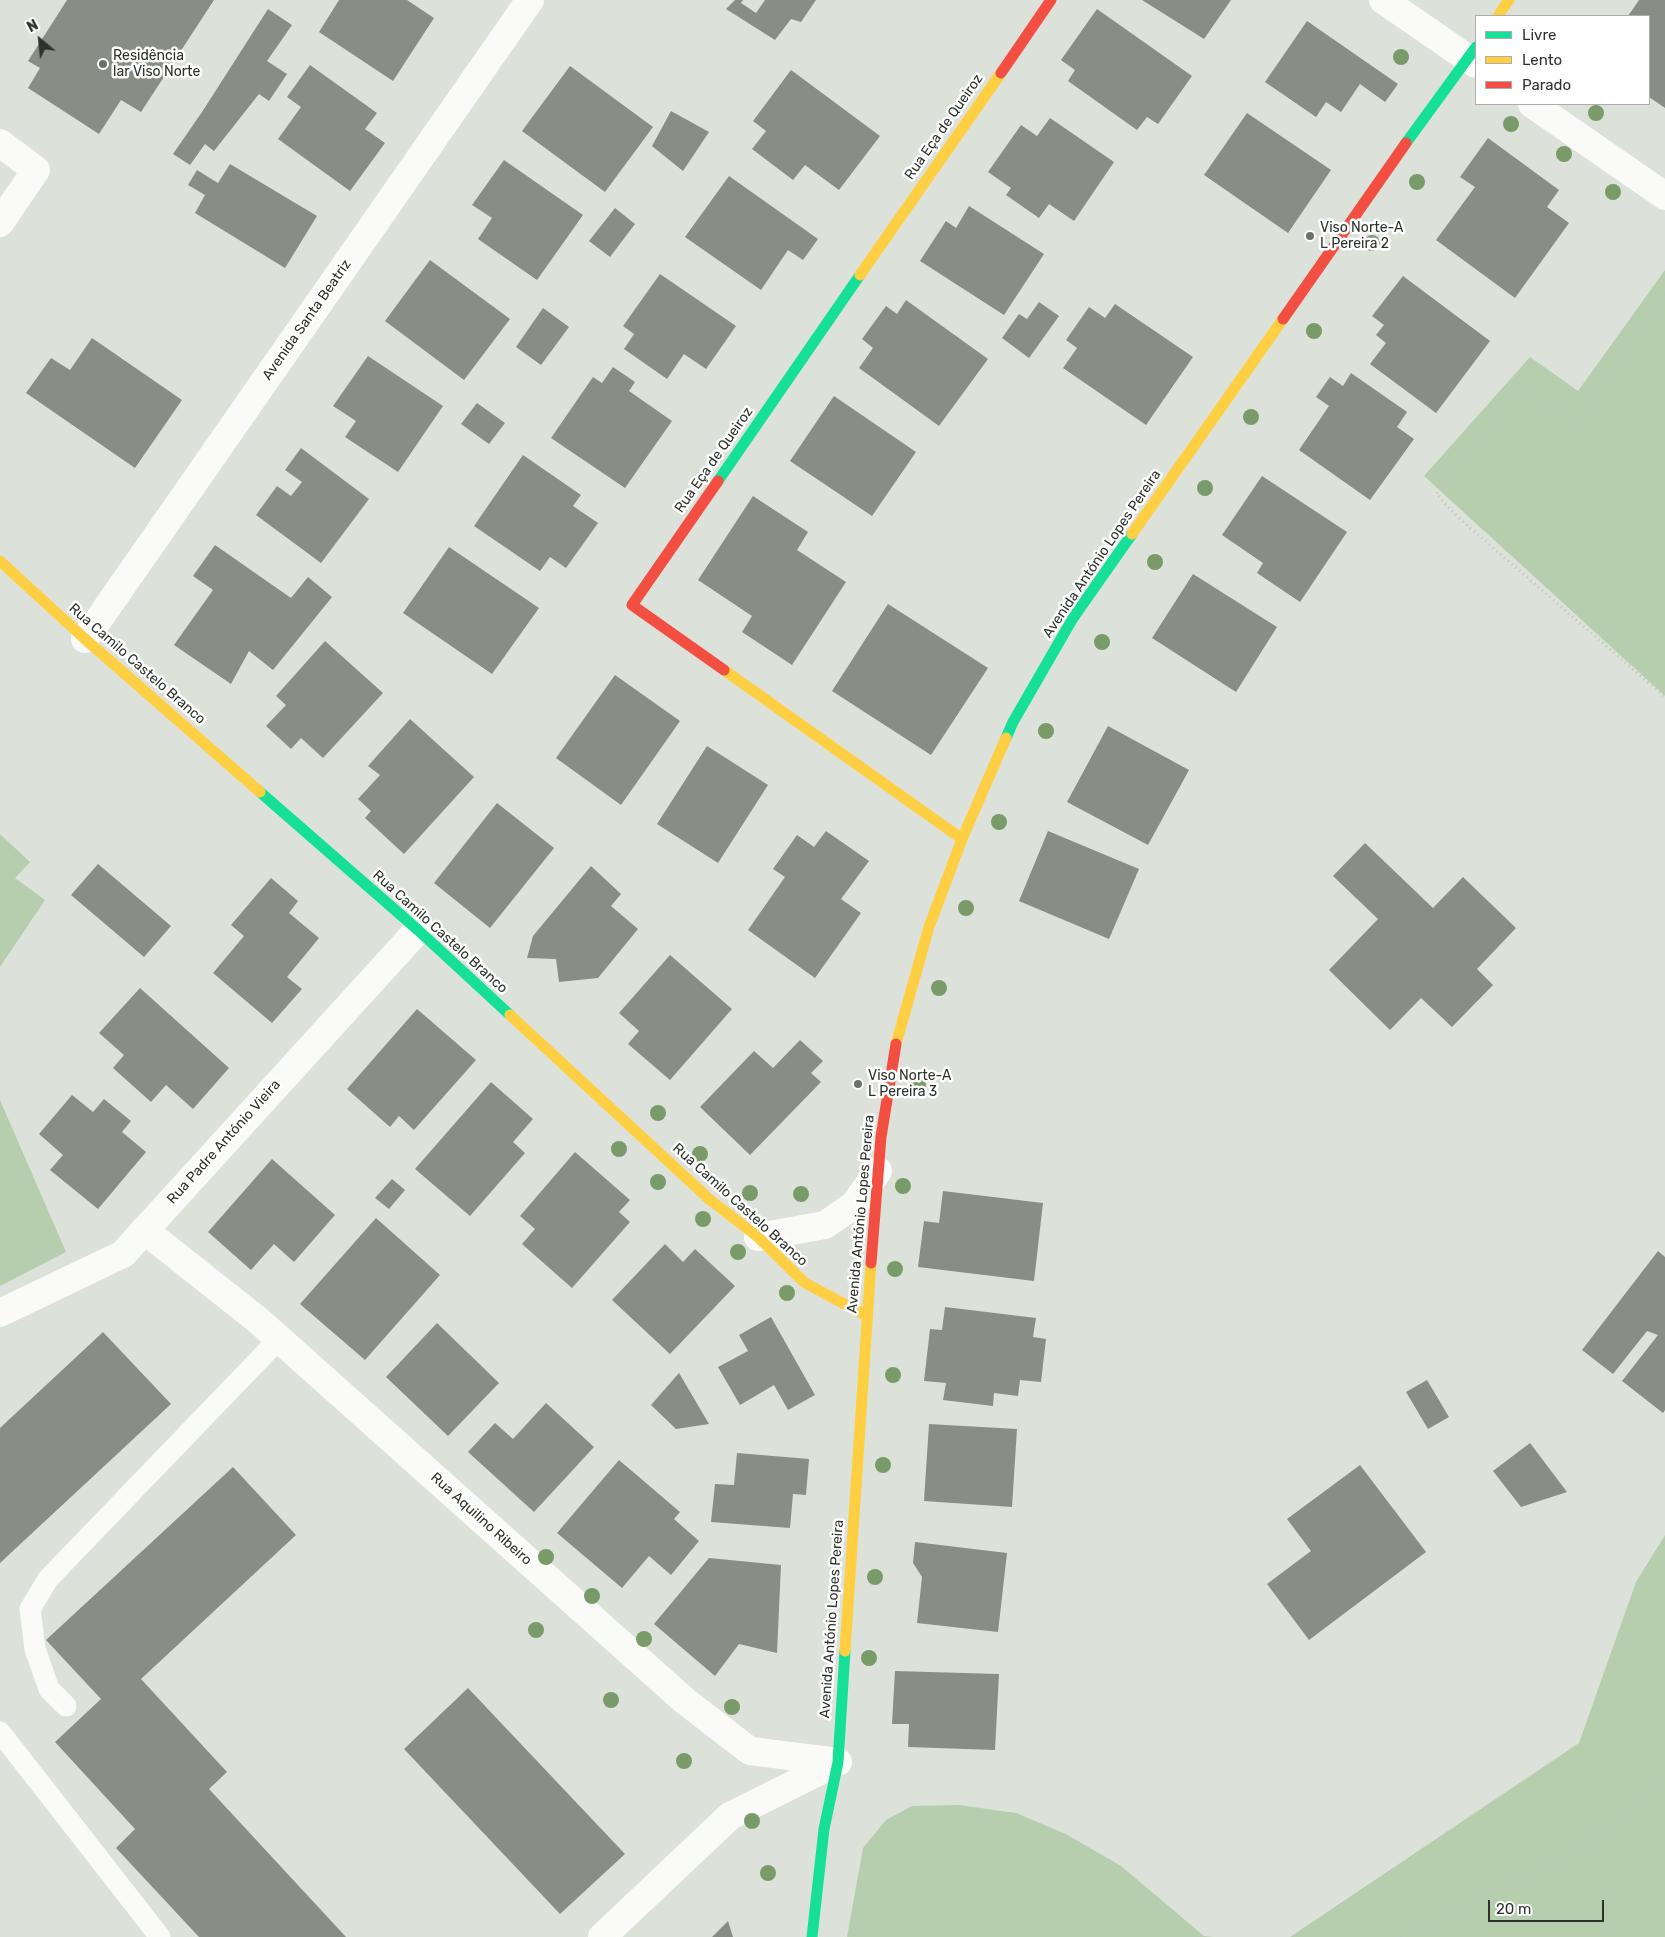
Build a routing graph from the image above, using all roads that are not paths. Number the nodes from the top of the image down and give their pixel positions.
1 (530, 0) edge
2 (1050, 0) edge
3 (1383, 0) edge
4 (1509, 0) edge
5 (1499, 15) edge
6 (1474, 56) edge
7 (1533, 105) edge
8 (0, 143) edge
9 (1665, 196) edge
10 (0, 223) edge
11 (0, 561) edge
12 (85, 639) junction
13 (962, 838) junction
14 (418, 930) junction
15 (878, 1171) junction
16 (144, 1230) junction
17 (758, 1237) junction
18 (0, 1313) edge
19 (867, 1316) junction
20 (279, 1339) junction
21 (66, 1706) dead end
22 (0, 1732) edge
23 (838, 1762) junction
24 (824, 1828) junction
25 (827, 1907) dead end
26 (160, 1937) edge
27 (602, 1937) edge
28 (812, 1937) edge

1 - 12 street, Avenida Santa Beatriz
2 - 13 street, Rua Eça de Queiroz
3 - 6 street
4 - 5 street
6 - 13 street, Avenida António Lopes Pereira
7 - 9 street
8 - 10 street
11 - 12 street, Rua Camilo Castelo Branco
12 - 14 street, Rua Camilo Castelo Branco
13 - 15 street, Avenida António Lopes Pereira
14 - 16 street, Rua Padre António Vieira
14 - 17 street, Rua Camilo Castelo Branco
15 - 17 street
15 - 19 street, Avenida António Lopes Pereira
16 - 18 street, Rua Padre António Vieira
16 - 20 street, Rua Aquilino Ribeiro
17 - 19 street, Rua Camilo Castelo Branco
19 - 23 street, Avenida António Lopes Pereira
20 - 21 lane
20 - 23 street, Rua Aquilino Ribeiro
22 - 26 lane
23 - 24 street, Avenida António Lopes Pereira
23 - 27 street
24 - 25 street, Avenida António Lopes Pereira
24 - 28 street, Avenida António Lopes Pereira

